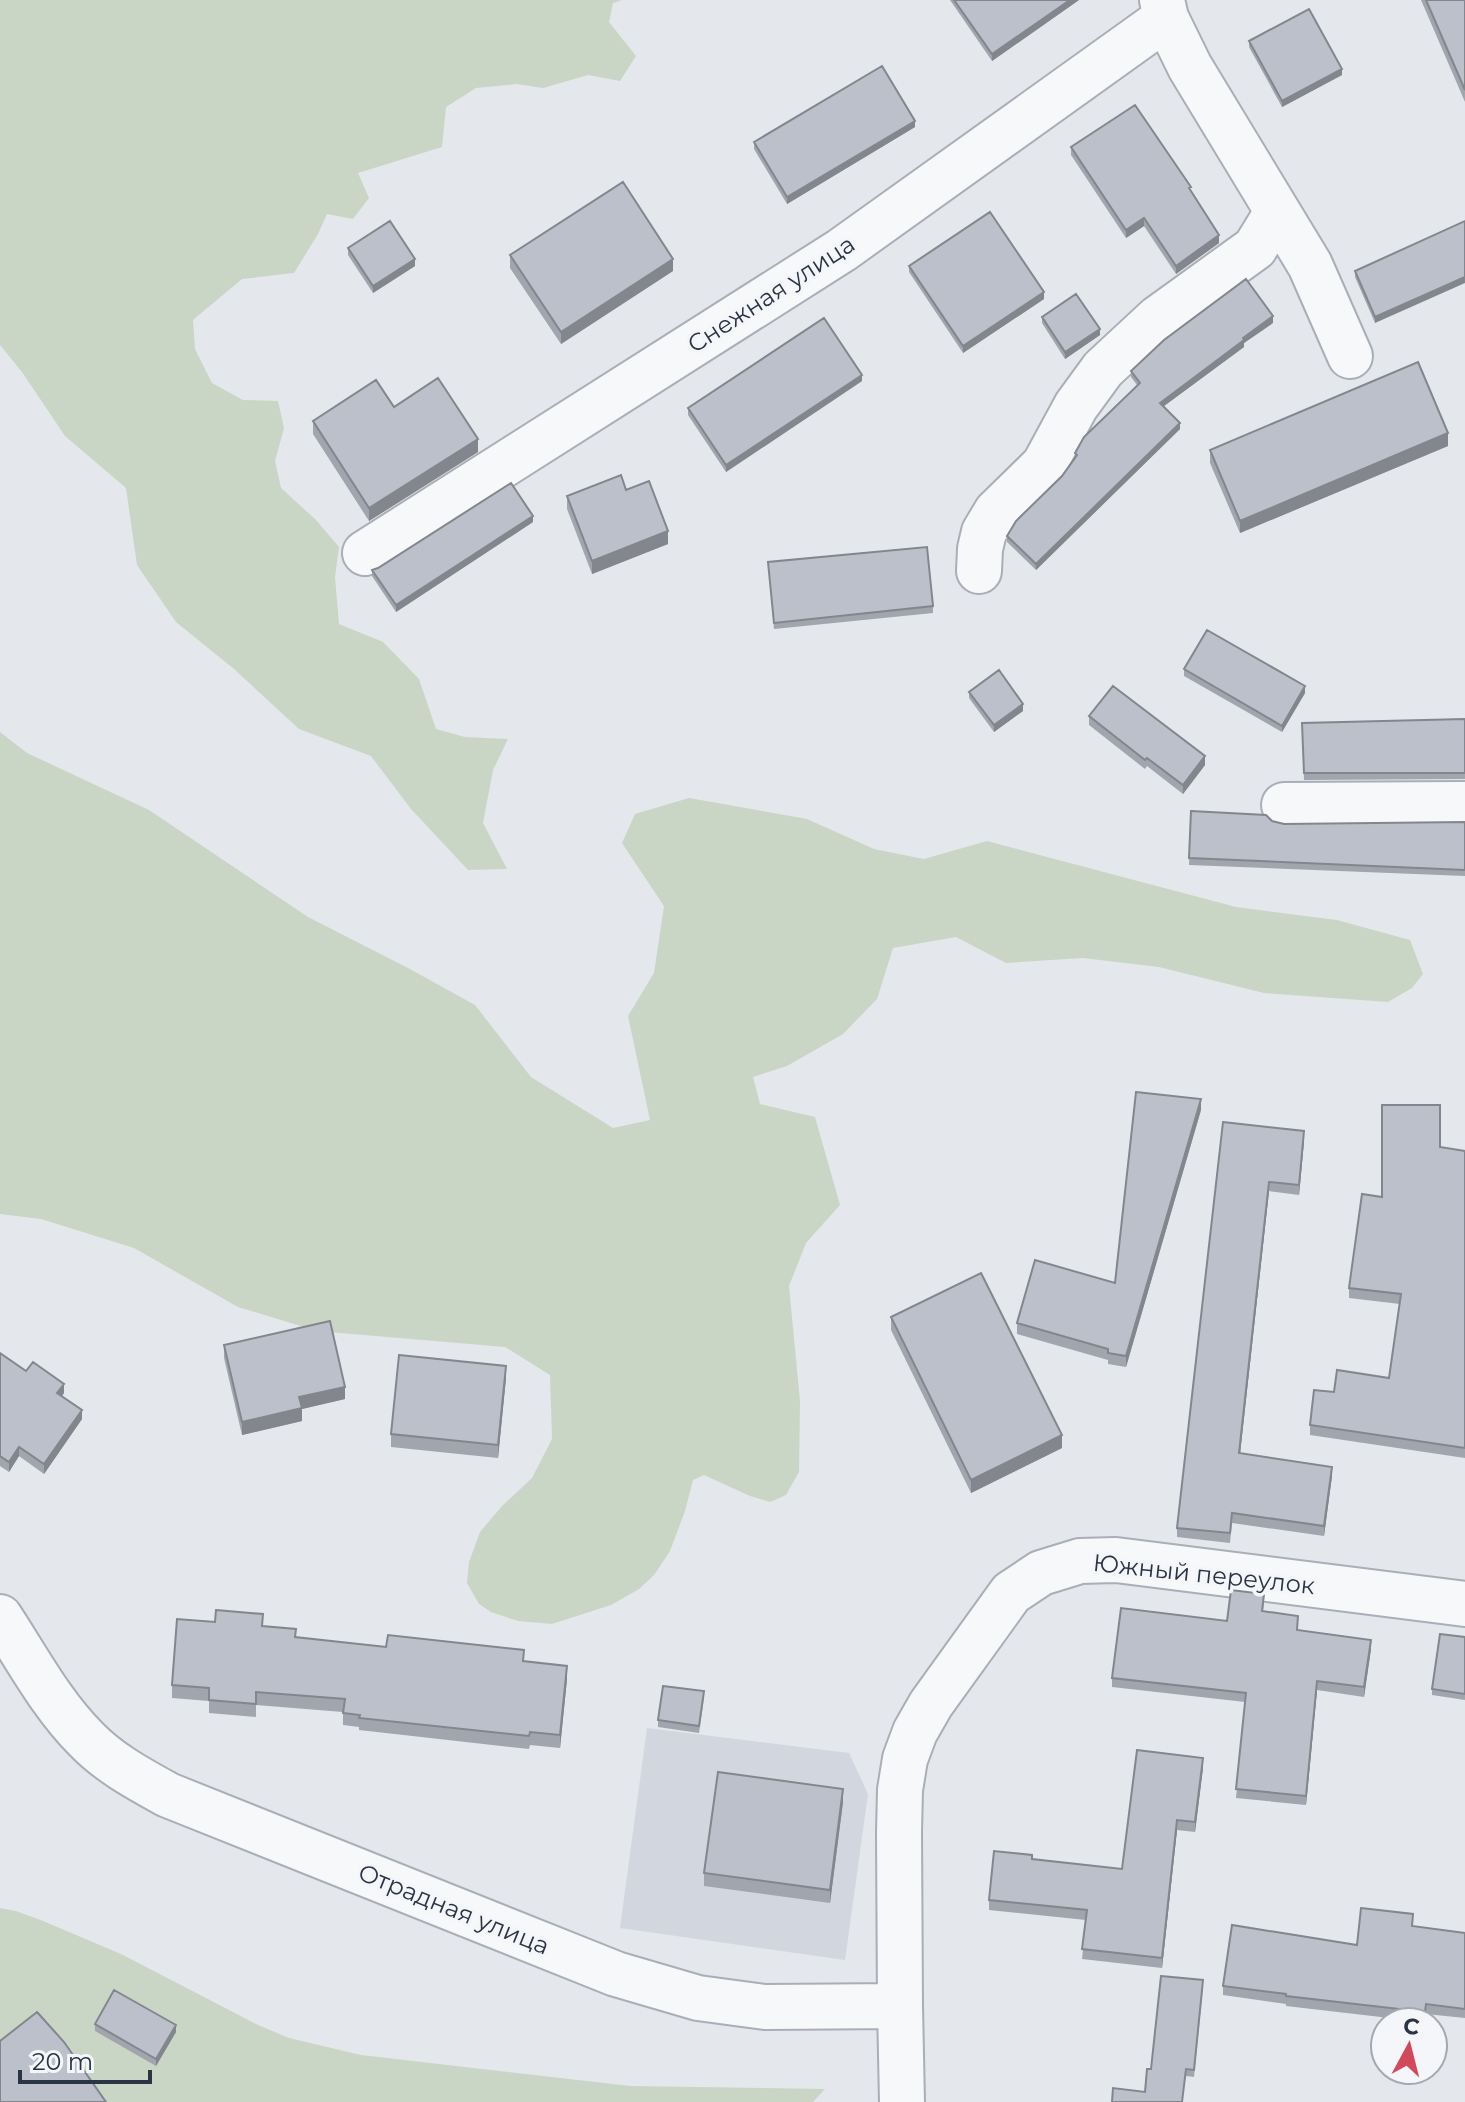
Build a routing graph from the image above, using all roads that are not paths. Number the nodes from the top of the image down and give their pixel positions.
1 (1164, 9) edge
2 (1277, 212) junction
3 (1350, 356) dead end
4 (365, 553) dead end
5 (979, 571) dead end
6 (1465, 804) edge
7 (1284, 805) dead end
8 (1465, 1604) edge
9 (0, 1617) edge
10 (900, 2006) junction
11 (902, 2102) edge

1 - 2 street, Снежная улица
1 - 4 street, Снежная улица
2 - 3 street, Снежная улица
2 - 5 street
6 - 7 street
8 - 10 street, Южный переулок
9 - 10 street, Отрадная улица
10 - 11 street

